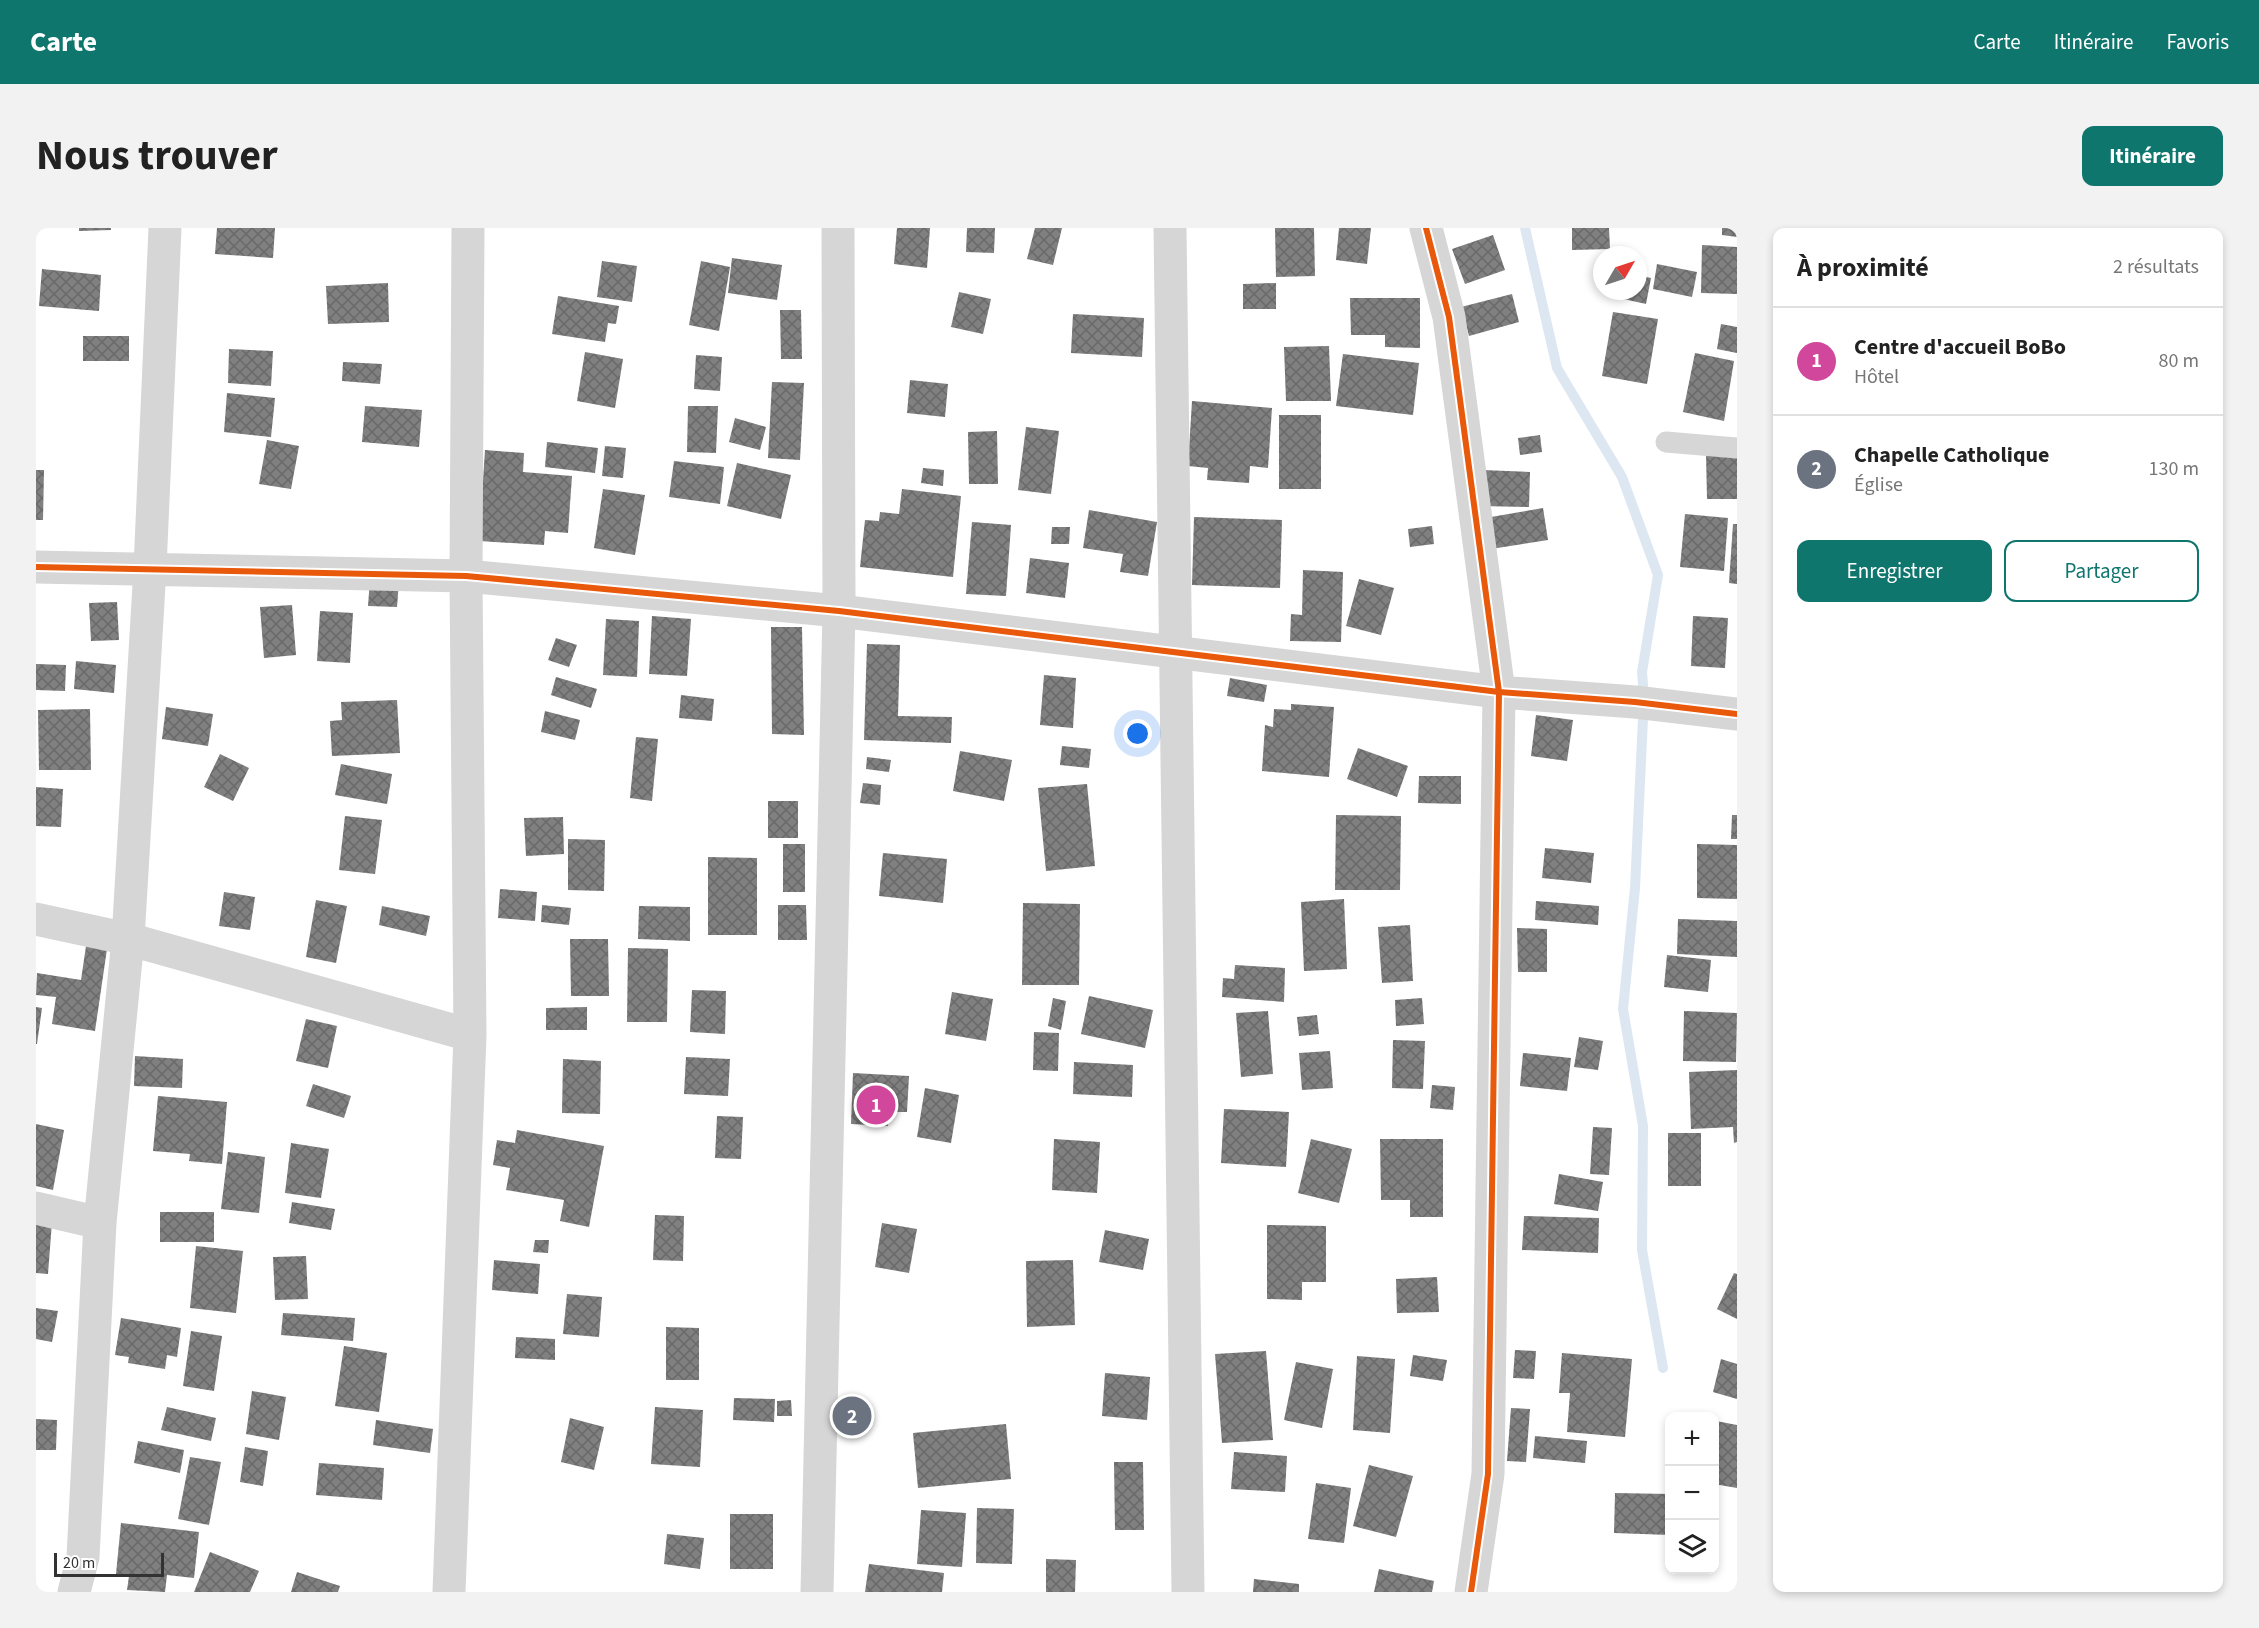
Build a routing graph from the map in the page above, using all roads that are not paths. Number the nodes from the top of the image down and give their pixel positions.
1 (165, 228) edge
2 (468, 228) edge
3 (838, 228) edge
4 (1170, 228) edge
5 (1426, 228) edge
6 (1666, 442) dead end
7 (1737, 448) edge
8 (36, 567) edge
9 (150, 568) junction
10 (466, 576) junction
11 (839, 611) junction
12 (1176, 654) junction
13 (1499, 692) junction
14 (1737, 714) edge
15 (36, 919) edge
16 (128, 939) junction
17 (470, 1035) junction
18 (36, 1208) edge
19 (100, 1223) junction
20 (74, 1592) edge
21 (449, 1592) edge
22 (817, 1592) edge
23 (1188, 1592) edge
24 (1471, 1592) edge

1 - 9 street
2 - 10 street
3 - 11 street
4 - 12 street
5 - 13 street
6 - 7 lane
8 - 9 street
9 - 10 street
9 - 16 street
10 - 11 street
10 - 17 street
11 - 12 street
11 - 22 street
12 - 13 street
12 - 23 street
13 - 14 street
13 - 24 street
15 - 16 street
16 - 17 street
16 - 19 street
17 - 21 street
18 - 19 street
19 - 20 street

